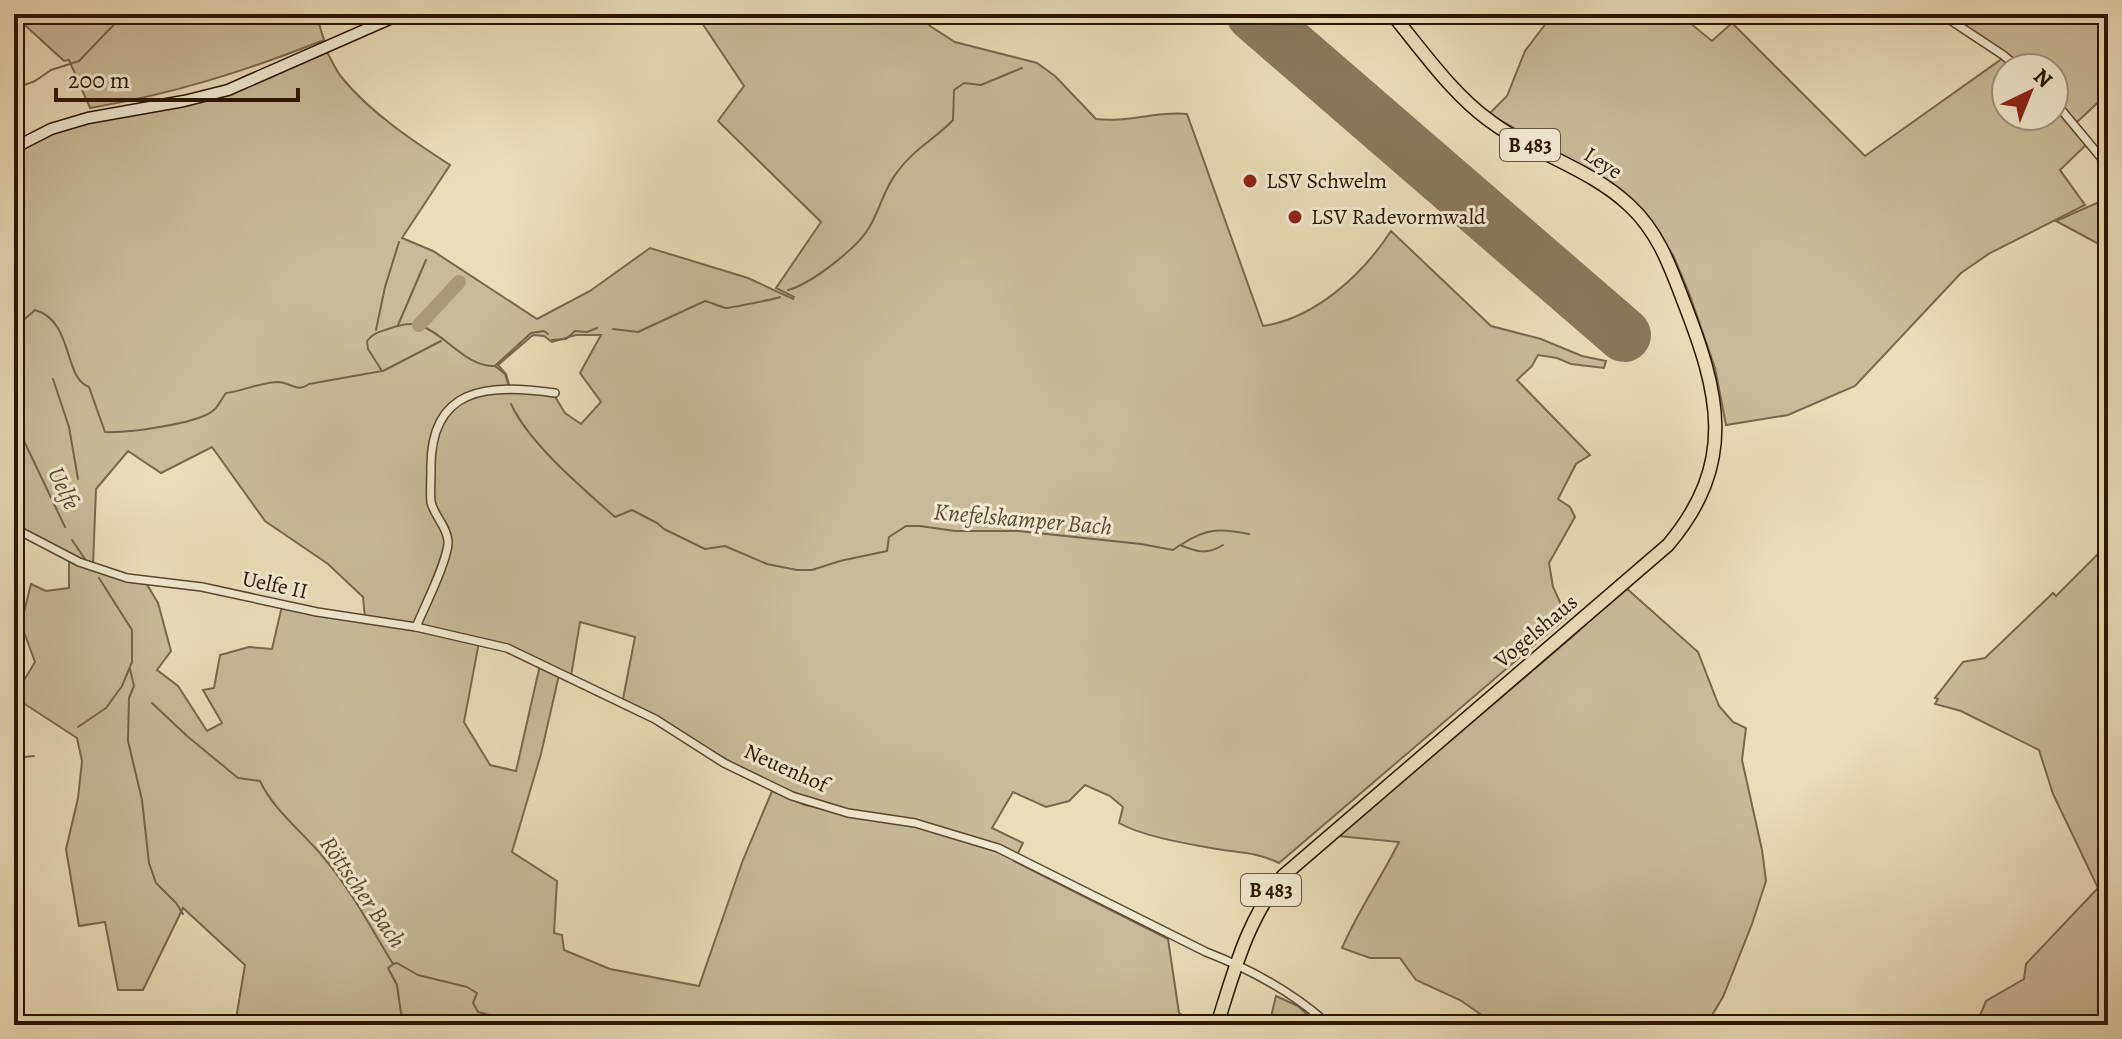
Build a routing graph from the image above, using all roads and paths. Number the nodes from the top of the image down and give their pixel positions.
1 (401, 14) edge
2 (572, 14) edge
3 (638, 14) edge
4 (1392, 14) edge
5 (1941, 14) edge
6 (1998, 52) edge
7 (2070, 120) edge
8 (14, 148) edge
9 (2108, 166) edge
10 (1671, 268) joint
11 (555, 393) dead end
12 (14, 528) edge
13 (416, 627) junction
14 (1236, 964) junction
15 (1217, 1025) edge
16 (1329, 1025) edge

1 - 8 street
2 - 3 street
4 - 10 main road, Leye / B 483
5 - 6 street
7 - 9 street
10 - 14 main road, Vogelshaus / B 483
11 - 13 street
12 - 13 street, Uelfe II
13 - 14 street, Neuenhof
14 - 15 main road, B 483
14 - 16 street, Neuenhof

